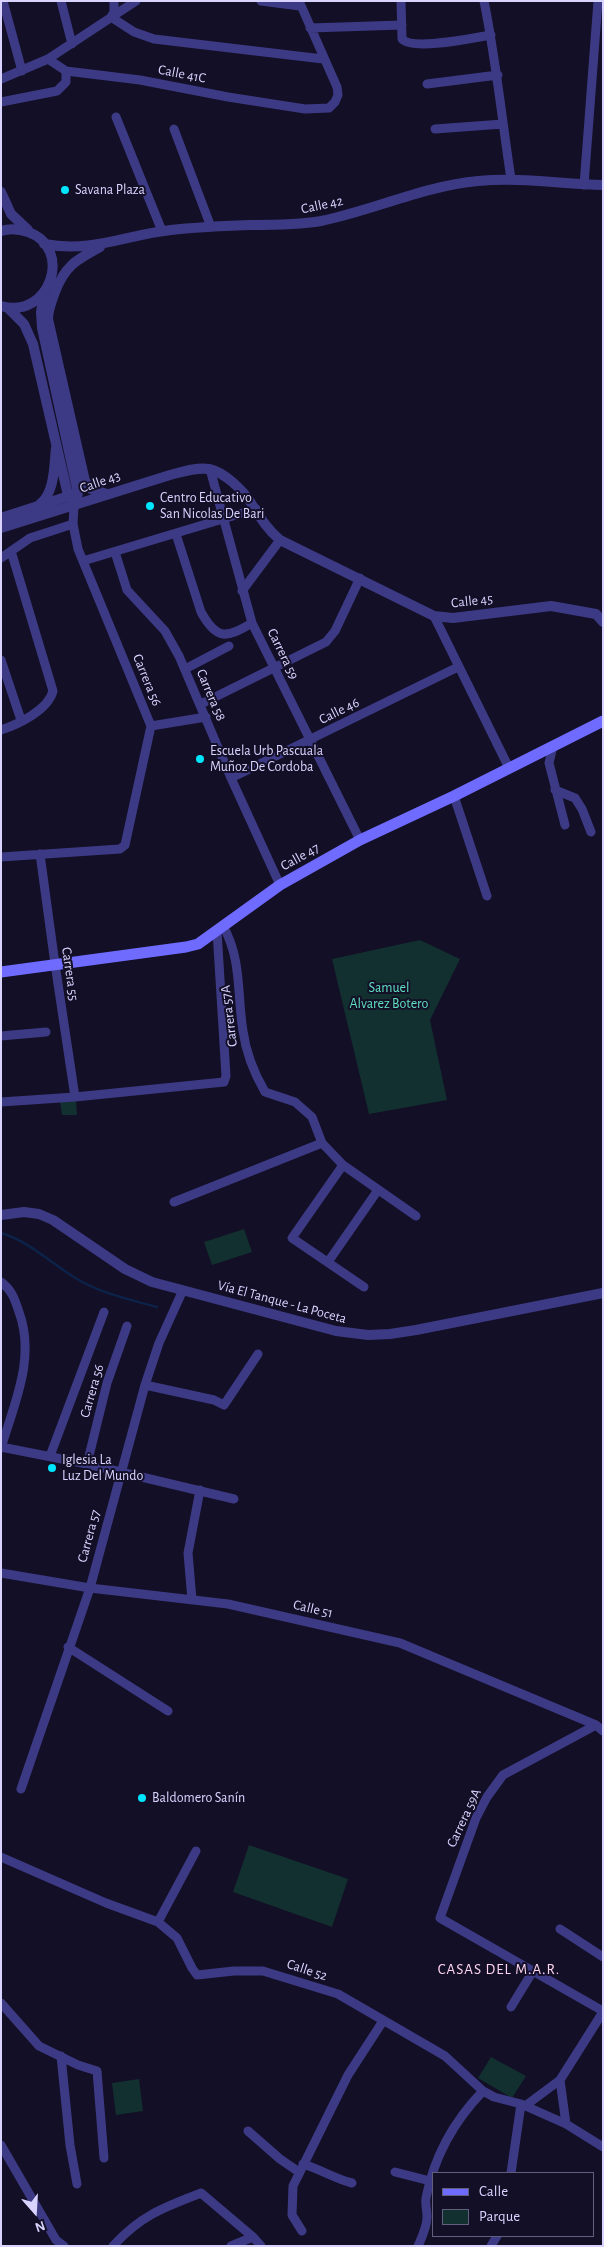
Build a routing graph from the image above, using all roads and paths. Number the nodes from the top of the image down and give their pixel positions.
1 (4, 1) edge
2 (61, 1) edge
3 (114, 1) edge
4 (136, 1) edge
5 (261, 1) edge
6 (401, 1) edge
7 (484, 1) edge
8 (598, 1) edge
9 (300, 4) edge
10 (111, 17) junction
11 (402, 26) junction
12 (310, 28) junction
13 (491, 35) junction
14 (72, 44) junction
15 (48, 59) junction
16 (323, 59) junction
17 (22, 71) junction
18 (66, 71) junction
19 (498, 75) junction
20 (1, 78) edge
21 (427, 84) dead end
22 (1, 102) edge
23 (116, 117) dead end
24 (503, 124) junction
25 (174, 129) dead end
26 (435, 130) dead end
27 (511, 179) junction
28 (584, 185) junction
29 (603, 185) edge
30 (1, 192) edge
31 (211, 226) junction
32 (1, 231) edge
33 (162, 231) junction
34 (31, 233) junction
35 (108, 243) junction
36 (44, 244) junction
37 (44, 294) junction
38 (5, 307) edge
39 (58, 442) junction
40 (210, 469) junction
41 (108, 494) junction
42 (73, 495) junction
43 (74, 506) junction
44 (35, 507) junction
45 (256, 510) junction
46 (1, 518) edge
47 (223, 520) junction
48 (74, 524) junction
49 (1, 528) edge
50 (176, 534) junction
51 (280, 540) junction
52 (11, 551) junction
53 (115, 552) junction
54 (1, 558) edge
55 (83, 561) junction
56 (360, 578) junction
57 (242, 591) junction
58 (434, 616) junction
59 (600, 616) edge
60 (252, 623) junction
61 (229, 646) dead end
62 (1, 660) edge
63 (458, 667) junction
64 (274, 668) junction
65 (185, 669) junction
66 (201, 704) junction
67 (206, 717) junction
68 (21, 720) junction
69 (603, 721) edge
70 (151, 726) junction
71 (1, 730) edge
72 (311, 740) junction
73 (553, 746) junction
74 (540, 752) junction
75 (549, 763) junction
76 (509, 768) junction
77 (231, 778) junction
78 (556, 790) junction
79 (454, 796) junction
80 (565, 825) dead end
81 (591, 832) dead end
82 (360, 840) junction
83 (40, 854) junction
84 (1, 857) edge
85 (280, 885) junction
86 (487, 896) dead end
87 (219, 932) junction
88 (55, 964) junction
89 (1, 972) edge
90 (46, 1032) dead end
91 (1, 1036) edge
92 (75, 1097) junction
93 (1, 1102) edge
94 (322, 1142) junction
95 (343, 1165) junction
96 (378, 1190) junction
97 (174, 1202) dead end
98 (2, 1215) edge
99 (416, 1216) dead end
100 (328, 1262) junction
101 (1, 1282) edge
102 (364, 1287) dead end
103 (183, 1290) junction
104 (603, 1293) edge
105 (104, 1312) dead end
106 (127, 1326) dead end
107 (258, 1354) dead end
108 (145, 1385) junction
109 (1, 1447) edge
110 (50, 1456) junction
111 (87, 1464) junction
112 (121, 1472) junction
113 (200, 1490) junction
114 (234, 1499) dead end
115 (1, 1573) edge
116 (90, 1588) junction
117 (192, 1600) junction
118 (68, 1647) junction
119 (168, 1711) dead end
120 (599, 1728) edge
121 (21, 1789) dead end
122 (196, 1851) dead end
123 (1, 1856) edge
124 (158, 1922) junction
125 (560, 1929) dead end
126 (603, 1957) edge
127 (533, 1971) junction
128 (1, 2003) edge
129 (512, 2007) dead end
130 (603, 2012) edge
131 (383, 2021) junction
132 (61, 2056) junction
133 (560, 2080) junction
134 (483, 2091) junction
135 (523, 2105) junction
136 (566, 2124) junction
137 (248, 2131) dead end
138 (1, 2145) edge
139 (603, 2147) edge
140 (104, 2158) dead end
141 (301, 2168) junction
142 (395, 2172) dead end
143 (433, 2172) edge
144 (511, 2172) edge
145 (432, 2175) edge
146 (430, 2181) junction
147 (352, 2183) dead end
148 (78, 2184) dead end
149 (302, 2231) dead end
150 (254, 2237) junction
151 (64, 2246) edge
152 (113, 2246) edge
153 (231, 2246) edge
154 (262, 2246) edge
155 (418, 2246) edge

1 - 17 street
2 - 14 street
3 - 10 street
4 - 10 street
5 - 9 street
6 - 11 street
7 - 13 street
8 - 28 street
9 - 12 street
10 - 14 street
10 - 16 street
11 - 12 street
11 - 13 street
12 - 16 street
13 - 19 street
14 - 15 street
15 - 17 street
15 - 18 street, Calle 41C
16 - 18 street, Calle 41C
17 - 20 street
18 - 22 street
19 - 21 street
19 - 24 street
23 - 33 street
24 - 26 street
24 - 27 street
25 - 31 street
27 - 28 street, Calle 42
27 - 31 street, Calle 42
28 - 29 street, Calle 42
30 - 34 street
31 - 33 street, Calle 42
32 - 34 street
33 - 35 street, Calle 42
34 - 36 street
35 - 36 street, Calle 42
35 - 41 street
36 - 37 street, Carrera 56
37 - 38 street
37 - 42 street, Carrera 56
38 - 39 street, Carrera 56
39 - 42 street, Carrera 56
39 - 44 street
40 - 41 street, Calle 43
40 - 45 street, Calle 45
40 - 47 street, Carrera 59
41 - 43 street, Calle 43
42 - 43 street, Carrera 56
42 - 44 street, Calle 43
43 - 48 street, Carrera 56
43 - 49 street, Calle 43
44 - 46 street, Calle 43
45 - 47 street
45 - 51 street, Calle 45
47 - 50 street
47 - 57 street, Carrera 59
48 - 52 street
48 - 55 street, Carrera 56
50 - 53 street
50 - 60 street
51 - 56 street, Calle 45
51 - 57 street
52 - 54 street
52 - 68 street
53 - 55 street
53 - 65 street, Carrera 58
55 - 70 street, Carrera 56
56 - 58 street, Calle 45
56 - 64 street
57 - 60 street, Carrera 59
58 - 59 street, Calle 45
58 - 63 street
60 - 64 street, Carrera 59
61 - 65 street
62 - 68 street
63 - 72 street, Calle 46
63 - 76 street
64 - 66 street
64 - 72 street, Carrera 59
65 - 66 street, Carrera 58
66 - 67 street, Carrera 58
67 - 70 street
67 - 77 street, Carrera 58
68 - 71 street
69 - 73 main road, Calle 47
70 - 83 street, Carrera 56
72 - 77 street, Calle 46
72 - 82 street, Carrera 59
73 - 74 main road, Calle 47
73 - 75 street
74 - 75 street
74 - 76 main road, Calle 47
75 - 78 street
76 - 79 main road, Calle 47
77 - 85 street, Carrera 58
78 - 80 street
78 - 81 street
79 - 82 main road, Calle 47
79 - 86 street
82 - 85 main road, Calle 47
83 - 84 street
83 - 88 street, Carrera 55
85 - 87 main road, Calle 47
87 - 88 main road, Calle 47
87 - 92 street
87 - 94 street, Carrera 57A
88 - 89 main road, Calle 47
88 - 92 street, Carrera 55
90 - 91 street
92 - 93 street
94 - 95 street, Carrera 57A
94 - 97 street
95 - 96 street, Carrera 57A
95 - 100 street
96 - 99 street, Carrera 57A
96 - 100 street
98 - 103 street, Vía El Tanque - La Poceta
100 - 102 street
101 - 109 street
103 - 104 street, Vía El Tanque - La Poceta
103 - 108 street, Carrera 57
105 - 110 street
106 - 111 street, Carrera 56
107 - 108 street
108 - 112 street, Carrera 57
109 - 110 street
110 - 111 street
111 - 112 street
112 - 113 street
112 - 116 street, Carrera 57
113 - 114 street
113 - 117 street
115 - 116 street, Calle 51
116 - 117 street, Calle 51
116 - 118 street, Carrera 57
117 - 120 street, Calle 51
118 - 119 street
118 - 121 street, Carrera 57
120 - 127 street, Carrera 59A
122 - 124 street
123 - 124 street, Calle 52
124 - 131 street, Calle 52
125 - 126 street
127 - 129 street
127 - 130 street
128 - 132 street
130 - 133 street
131 - 134 street, Calle 52
131 - 141 street
132 - 140 street
132 - 148 street
133 - 135 street
133 - 136 street
134 - 135 street, Calle 52
134 - 143 street
135 - 136 street, Calle 52
135 - 144 street
136 - 139 street, Calle 52
137 - 141 street
138 - 151 street
141 - 147 street
141 - 149 street
142 - 146 street
145 - 146 street
146 - 155 street
150 - 152 street
150 - 153 street
150 - 154 street

